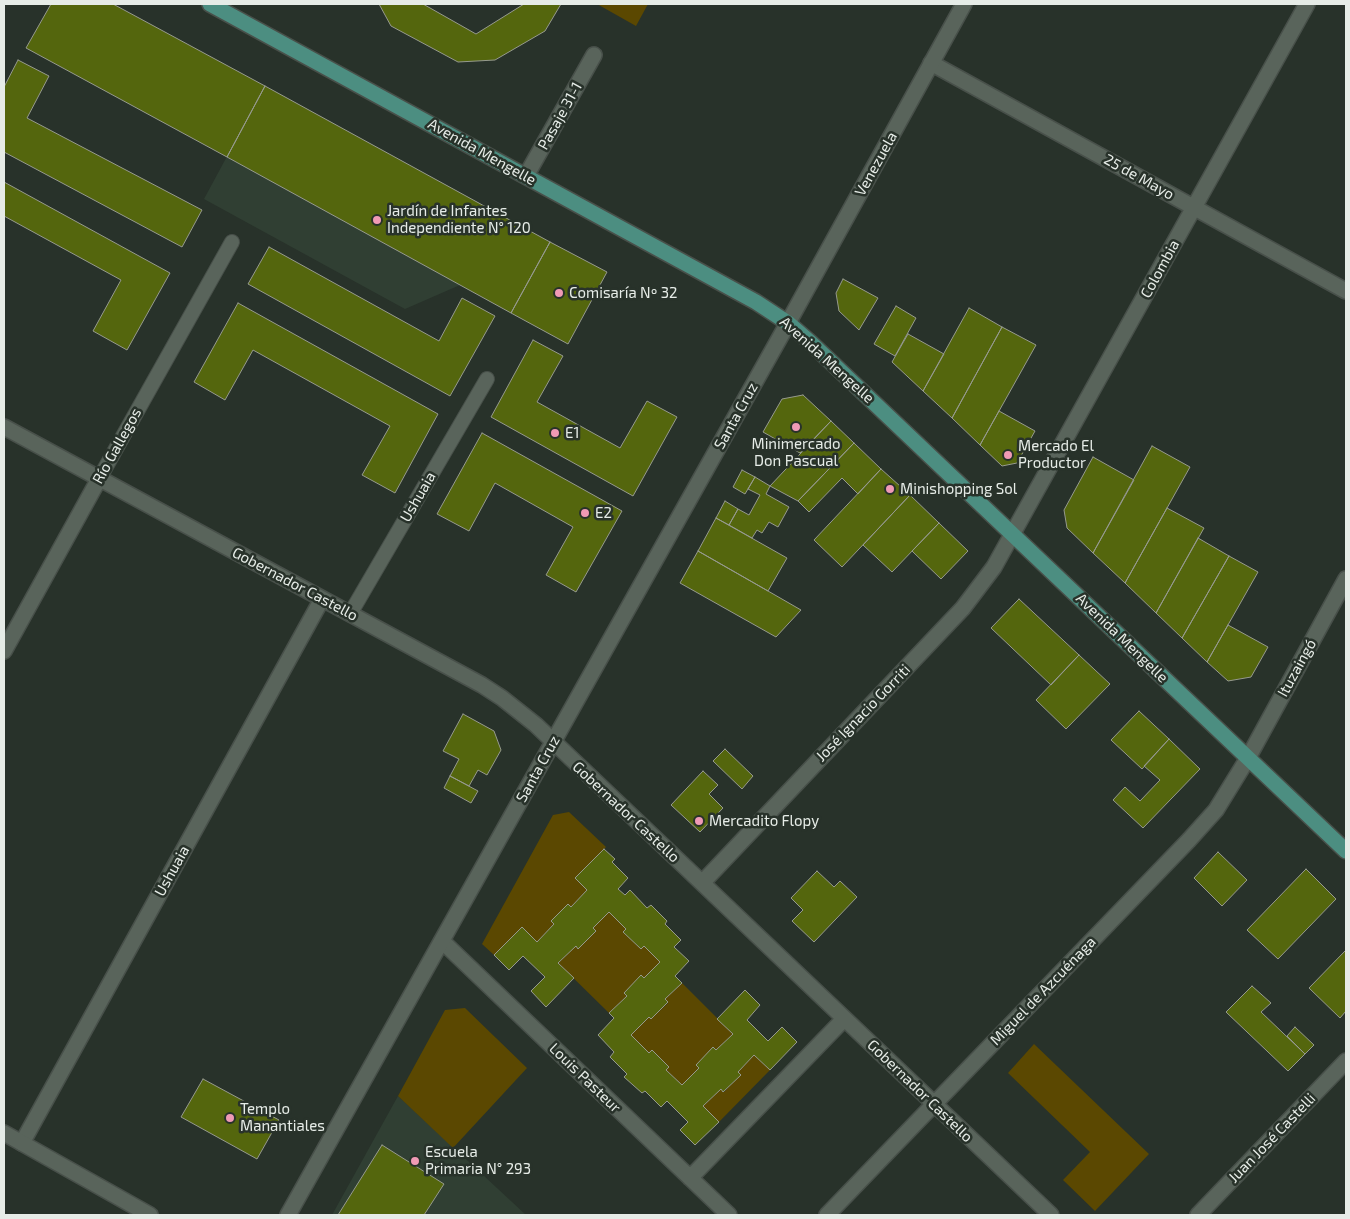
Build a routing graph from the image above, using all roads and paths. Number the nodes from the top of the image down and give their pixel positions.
1 (212, 4) edge
2 (964, 4) edge
3 (1307, 4) edge
4 (594, 55) dead end
5 (931, 63) junction
6 (526, 176) junction
7 (1195, 207) junction
8 (232, 242) dead end
9 (1346, 291) edge
10 (788, 323) junction
11 (486, 379) dead end
12 (4, 427) edge
13 (99, 479) junction
14 (1013, 535) junction
15 (1346, 579) edge
16 (322, 599) junction
17 (350, 614) junction
18 (4, 651) edge
19 (553, 742) junction
20 (1248, 758) junction
21 (1346, 851) edge
22 (702, 883) junction
23 (442, 941) junction
24 (844, 1019) junction
25 (1346, 1061) edge
26 (934, 1104) junction
27 (4, 1133) edge
28 (22, 1143) junction
29 (690, 1178) junction
30 (150, 1215) edge
31 (288, 1215) edge
32 (729, 1215) edge
33 (827, 1215) edge
34 (1051, 1215) edge
35 (1198, 1215) edge

1 - 6 main road, Avenida Mengelle
2 - 5 street, Venezuela
3 - 7 street, Colombia
4 - 6 street, Pasaje 31-1
5 - 7 street, 25 de Mayo
5 - 10 street, Venezuela
6 - 10 main road, Avenida Mengelle
7 - 9 street, 25 de Mayo
7 - 14 street, Colombia
8 - 13 lane, Río Gallegos
10 - 14 main road, Avenida Mengelle
10 - 19 street, Santa Cruz
11 - 17 lane, Ushuaia
12 - 13 street, Gobernador Castello
13 - 16 street, Gobernador Castello
13 - 18 street, Río Gallegos
14 - 20 main road, Avenida Mengelle
14 - 22 street, José Ignacio Gorriti
15 - 20 street, Ituzaingó
16 - 17 street, Gobernador Castello
16 - 28 street, Ushuaia
17 - 19 street, Gobernador Castello
19 - 22 street, Gobernador Castello
19 - 23 street, Santa Cruz
20 - 21 main road, Avenida Mengelle
20 - 26 street, Miguel de Azcuénaga
22 - 24 street, Gobernador Castello
23 - 29 street, Louis Pasteur
23 - 31 street, Santa Cruz
24 - 26 street, Gobernador Castello
24 - 29 street
25 - 35 street, Juan José Castelli
26 - 33 street, Miguel de Azcuénaga
26 - 34 street, Gobernador Castello
27 - 28 street
28 - 30 street
29 - 32 street, Louis Pasteur

